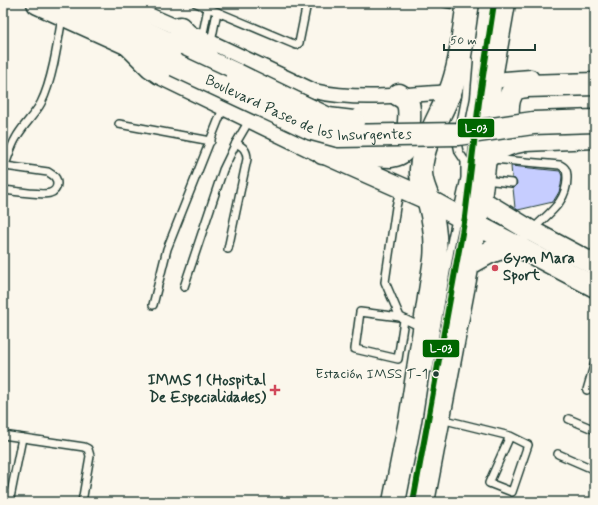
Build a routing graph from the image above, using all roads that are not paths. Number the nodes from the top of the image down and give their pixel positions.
1 (38, 3) edge
2 (82, 3) edge
3 (121, 3) edge
4 (196, 3) edge
5 (307, 3) edge
6 (445, 3) edge
7 (494, 3) edge
8 (504, 3) edge
9 (468, 5) edge
10 (208, 8) junction
11 (217, 12) junction
12 (62, 15) junction
13 (180, 28) junction
14 (207, 40) junction
15 (127, 44) junction
16 (470, 56) dead end
17 (214, 64) junction
18 (595, 75) edge
19 (490, 83) junction
20 (595, 84) edge
21 (450, 92) junction
22 (399, 95) junction
23 (224, 104) junction
24 (595, 106) edge
25 (251, 117) junction
26 (595, 121) edge
27 (119, 124) dead end
28 (595, 137) edge
29 (524, 140) junction
30 (211, 141) junction
31 (236, 143) junction
32 (323, 153) junction
33 (486, 158) junction
34 (4, 167) edge
35 (512, 183) dead end
36 (401, 187) junction
37 (3, 190) edge
38 (481, 190) junction
39 (429, 200) junction
40 (466, 219) junction
41 (525, 238) junction
42 (228, 249) dead end
43 (467, 265) junction
44 (595, 265) edge
45 (184, 287) dead end
46 (595, 287) edge
47 (152, 305) dead end
48 (402, 319) junction
49 (424, 328) junction
50 (595, 362) edge
51 (428, 375) dead end
52 (587, 390) dead end
53 (439, 418) junction
54 (569, 419) dead end
55 (595, 430) edge
56 (3, 435) edge
57 (510, 436) junction
58 (22, 438) junction
59 (558, 454) dead end
60 (595, 470) edge
61 (11, 502) edge
62 (82, 502) edge
63 (394, 502) edge
64 (413, 502) edge
65 (423, 502) edge

1 - 12 main road, Boulevard Paseo de los Insurgentes
2 - 17 main road, Boulevard Paseo de los Insurgentes
3 - 13 street
4 - 10 lane
5 - 11 lane
6 - 9 lane
7 - 40 lane
8 - 19 main road
9 - 21 main road
10 - 11 lane
10 - 14 lane
11 - 14 lane
12 - 15 main road, Boulevard Paseo de los Insurgentes
12 - 34 lane
13 - 14 street
13 - 17 main road
14 - 22 street
15 - 23 street
15 - 26 main road, Boulevard Paseo de los Insurgentes, bridge
16 - 40 lane
17 - 24 main road, Boulevard Paseo de los Insurgentes, bridge
18 - 19 street
19 - 33 main road
20 - 29 main road
21 - 22 street
21 - 39 main road
22 - 32 main road
23 - 25 street
23 - 30 lane
25 - 31 lane
25 - 32 street
27 - 30 lane
28 - 29 main road
29 - 33 main road
30 - 47 lane
31 - 42 lane
31 - 45 lane
32 - 36 street
33 - 38 main road
33 - 41 lane
34 - 37 lane
35 - 38 lane
36 - 39 street
36 - 48 lane
38 - 40 main road
38 - 41 street
39 - 40 street
39 - 49 main road
40 - 41 street
40 - 43 main road
40 - 51 lane
40 - 64 lane
41 - 43 main road
41 - 44 street
41 - 46 street
43 - 53 main road
48 - 48 lane
48 - 49 lane
49 - 63 main road
50 - 52 lane
53 - 57 lane
53 - 65 main road
54 - 55 lane
56 - 58 lane
57 - 57 lane
58 - 61 lane
58 - 62 lane
59 - 60 lane

